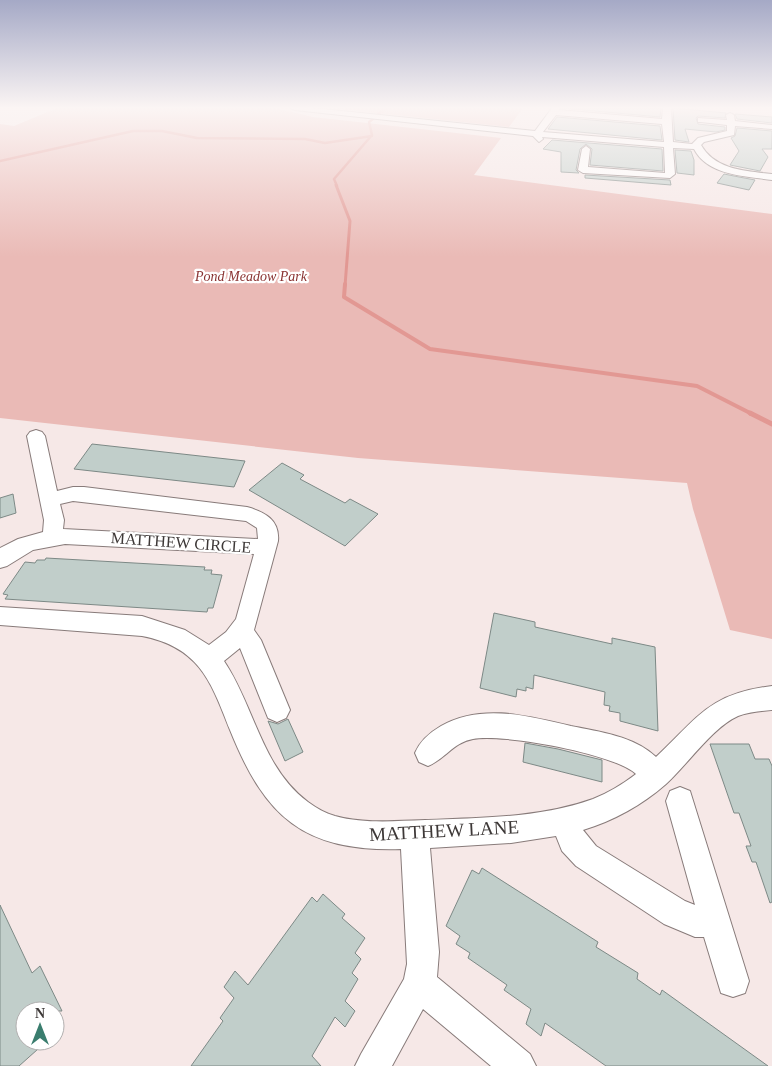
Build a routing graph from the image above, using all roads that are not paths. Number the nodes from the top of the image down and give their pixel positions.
1 (585, 158) edge
2 (667, 158) edge
3 (707, 158) edge
4 (626, 160) dead end
5 (625, 173) junction
6 (770, 177) edge
7 (36, 436) dead end
8 (50, 500) junction
9 (52, 538) junction
10 (266, 547) junction
11 (0, 560) edge
12 (0, 616) edge
13 (241, 632) junction
14 (208, 659) junction
15 (772, 698) edge
16 (277, 710) dead end
17 (428, 754) dead end
18 (655, 775) junction
19 (680, 801) dead end
20 (564, 820) junction
21 (414, 835) junction
22 (716, 922) junction
23 (733, 981) dead end
24 (419, 984) junction
25 (372, 1066) edge
26 (518, 1066) edge

1 - 5 street
2 - 5 street
3 - 6 street
4 - 5 street
7 - 8 street
8 - 9 street
8 - 10 street
9 - 10 street, MATTHEW CIRCLE
9 - 11 street, MATTHEW CIRCLE
10 - 13 street, MATTHEW CIRCLE
12 - 14 street, MATTHEW LANE
13 - 14 street, MATTHEW CIRCLE
13 - 16 street
14 - 21 street, MATTHEW LANE
15 - 18 street, MATTHEW LANE
17 - 18 street
18 - 20 street, MATTHEW LANE
19 - 22 street
20 - 21 street, MATTHEW LANE
20 - 22 street
21 - 24 street
22 - 23 street
24 - 25 street
24 - 26 street

